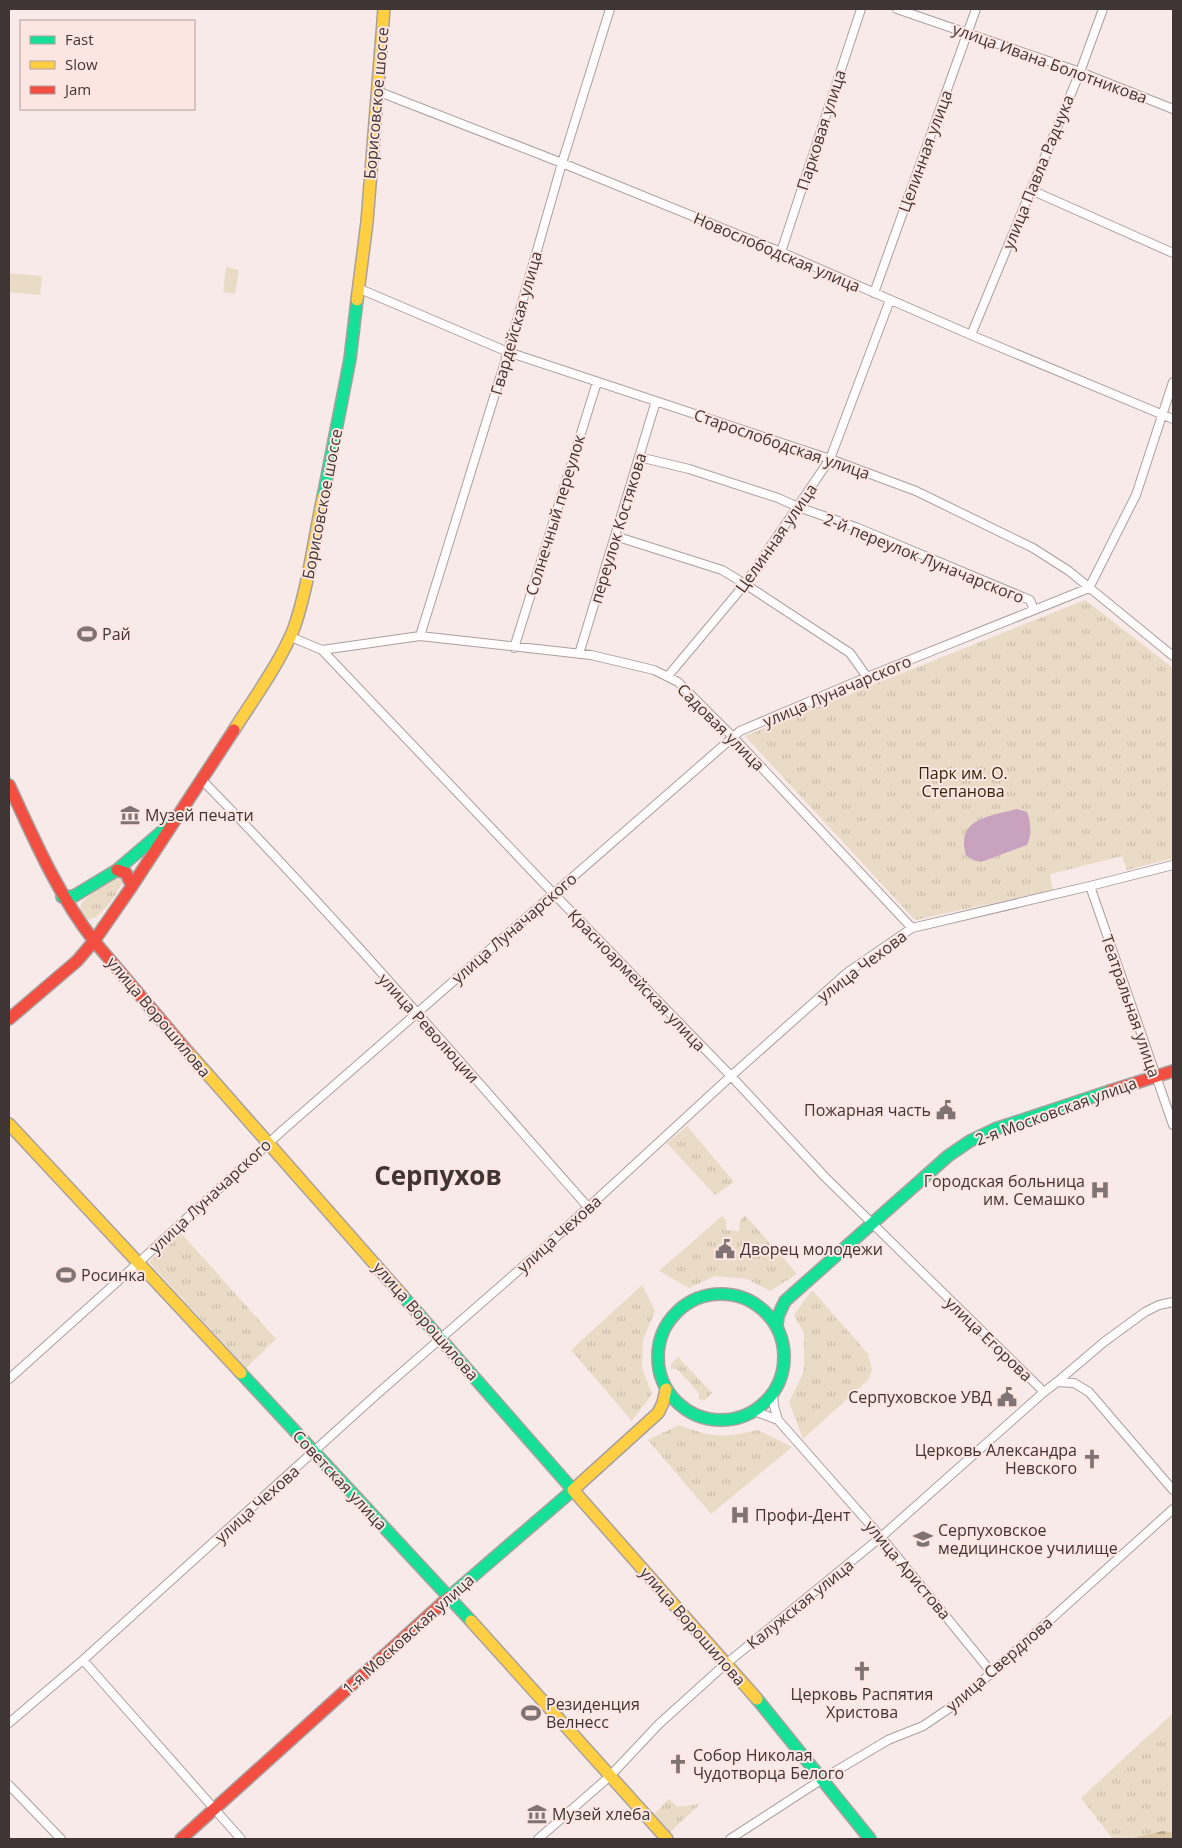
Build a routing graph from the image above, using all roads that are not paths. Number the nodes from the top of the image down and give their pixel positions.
1 (384, 9) edge
2 (610, 9) edge
3 (861, 9) edge
4 (897, 9) edge
5 (976, 9) edge
6 (1103, 9) edge
7 (968, 32) junction
8 (1080, 72) junction
9 (378, 91) junction
10 (1173, 109) edge
11 (562, 162) junction
12 (1031, 190) junction
13 (781, 252) junction
14 (1173, 253) edge
15 (360, 289) junction
16 (874, 293) junction
17 (890, 300) junction
18 (971, 335) junction
19 (508, 352) junction
20 (597, 382) junction
21 (1173, 382) edge
22 (656, 401) junction
23 (1162, 414) junction
24 (1173, 419) edge
25 (639, 457) junction
26 (830, 459) junction
27 (798, 507) junction
28 (615, 536) junction
29 (745, 584) junction
30 (1088, 588) junction
31 (1034, 610) junction
32 (420, 636) junction
33 (291, 637) junction
34 (514, 648) junction
35 (322, 650) junction
36 (579, 654) junction
37 (1173, 656) edge
38 (668, 676) junction
39 (867, 678) junction
40 (733, 737) junction
41 (201, 780) junction
42 (9, 785) edge
43 (172, 823) junction
44 (1173, 865) edge
45 (117, 870) junction
46 (132, 886) junction
47 (1090, 886) junction
48 (553, 894) junction
49 (62, 897) junction
50 (912, 928) junction
51 (94, 941) junction
52 (417, 1013) junction
53 (9, 1019) edge
54 (1173, 1071) edge
55 (731, 1076) junction
56 (1156, 1076) junction
57 (9, 1124) edge
58 (1173, 1125) edge
59 (268, 1143) junction
60 (588, 1208) junction
61 (871, 1223) junction
62 (137, 1264) junction
63 (785, 1301) junction
64 (1173, 1302) edge
65 (759, 1305) junction
66 (777, 1326) junction
67 (441, 1339) junction
68 (9, 1379) edge
69 (1057, 1382) junction
70 (666, 1389) junction
71 (1044, 1392) junction
72 (773, 1394) junction
73 (681, 1407) junction
74 (754, 1411) junction
75 (658, 1413) junction
76 (778, 1420) junction
77 (314, 1452) junction
78 (573, 1490) junction
79 (1173, 1490) edge
80 (1173, 1509) edge
81 (881, 1537) junction
82 (449, 1597) junction
83 (83, 1660) junction
84 (726, 1664) junction
85 (992, 1673) junction
86 (9, 1723) edge
87 (610, 1776) junction
88 (824, 1778) junction
89 (9, 1784) edge
90 (214, 1809) junction
91 (61, 1839) edge
92 (181, 1839) edge
93 (241, 1839) edge
94 (538, 1839) edge
95 (667, 1839) edge
96 (730, 1839) edge
97 (870, 1839) edge

1 - 9 main road, Борисовское шоссе
2 - 11 street, Гвардейская улица
3 - 13 street, Парковая улица
4 - 7 street, улица Ивана Болотникова
5 - 7 street, Целинная улица
6 - 8 street, улица Павла Радчука
7 - 8 street, улица Ивана Болотникова
7 - 16 street, Целинная улица
8 - 10 street, улица Ивана Болотникова
8 - 12 street, улица Павла Радчука
9 - 11 street, Новослободская улица
9 - 15 main road, Борисовское шоссе
11 - 13 street, Новослободская улица
11 - 19 street, Гвардейская улица
12 - 14 street
12 - 18 street, улица Павла Радчука
13 - 16 street, Новослободская улица
15 - 19 street, Старослободская улица
15 - 33 main road, Борисовское шоссе
16 - 17 street, Новослободская улица
17 - 18 street, Новослободская улица
17 - 26 street, Целинная улица
18 - 23 street, Новослободская улица
19 - 20 street, Старослободская улица
19 - 32 street, Гвардейская улица
20 - 22 street, Старослободская улица
20 - 34 street, Солнечный переулок
21 - 23 street
22 - 25 street, переулок Костякова
22 - 26 street, Старослободская улица
23 - 24 street, Новослободская улица
23 - 30 street
25 - 27 street, 2-й переулок Луначарского
25 - 28 street, переулок Костякова
26 - 27 street, Целинная улица
26 - 30 street, Старослободская улица
27 - 29 street, Целинная улица
27 - 31 street, 2-й переулок Луначарского
28 - 29 street
28 - 36 street, переулок Костякова
29 - 38 street, Целинная улица
29 - 39 street
30 - 31 street, улица Луначарского
30 - 37 street, Старослободская улица
31 - 39 street, улица Луначарского
32 - 34 street, Садовая улица
32 - 35 street, Садовая улица
33 - 35 street
33 - 41 main road, Борисовское шоссе
34 - 36 street, Садовая улица
35 - 48 street, Красноармейская улица
36 - 38 street, Садовая улица
38 - 40 street, Садовая улица
39 - 40 street, улица Луначарского
40 - 48 street, улица Луначарского
40 - 50 street, Садовая улица
41 - 43 main road, Борисовское шоссе
41 - 52 street, улица Революции
42 - 49 main road, улица Ворошилова
43 - 45 main road
43 - 46 main road, Борисовское шоссе
44 - 47 street, улица Чехова
45 - 46 main road
45 - 49 main road
46 - 51 main road, Борисовское шоссе
47 - 50 street, улица Чехова
47 - 56 street, Театральная улица
48 - 52 street, улица Луначарского
48 - 55 street, Красноармейская улица
49 - 51 main road, улица Ворошилова
50 - 55 street, улица Чехова
51 - 53 main road, Борисовское шоссе
51 - 59 main road, улица Ворошилова
52 - 59 street, улица Луначарского
52 - 60 street, улица Революции
54 - 56 main road, 2-я Московская улица
55 - 60 street, улица Чехова
55 - 61 street, Красноармейская улица
56 - 58 street, Театральная улица
56 - 61 main road, 2-я Московская улица
57 - 62 main road, Советская улица
59 - 62 street, улица Луначарского
59 - 67 main road, улица Ворошилова
60 - 67 street, улица Чехова
61 - 63 main road, 2-я Московская улица
61 - 71 street, улица Егорова
62 - 68 street, улица Луначарского
62 - 77 main road, Советская улица
63 - 65 main road
63 - 66 main road
64 - 69 street
65 - 66 main road
65 - 70 main road
66 - 72 main road
67 - 77 street, улица Чехова
67 - 78 main road, улица Ворошилова
69 - 71 street, улица Егорова
69 - 79 street, улица Егорова
70 - 73 main road
70 - 75 main road
71 - 81 street, Калужская улица
72 - 74 main road
72 - 76 street
73 - 74 main road
73 - 75 main road
74 - 76 street
75 - 78 main road, 1-я Московская улица
76 - 81 street, улица Аристова
77 - 82 main road, Советская улица
77 - 83 street, улица Чехова
78 - 82 main road, 1-я Московская улица
78 - 84 main road, улица Ворошилова
80 - 85 street, улица Свердлова
81 - 84 street, Калужская улица
81 - 85 street, улица Аристова
82 - 87 main road, Советская улица
82 - 90 main road, 1-я Московская улица
83 - 86 street, улица Чехова
83 - 90 street
84 - 87 street, Калужская улица
84 - 88 main road, улица Ворошилова
85 - 88 street, улица Свердлова
87 - 94 street, Калужская улица
87 - 95 main road, Советская улица
88 - 96 street, улица Свердлова
88 - 97 main road, улица Ворошилова
89 - 91 street
90 - 92 main road, 1-я Московская улица
90 - 93 street

